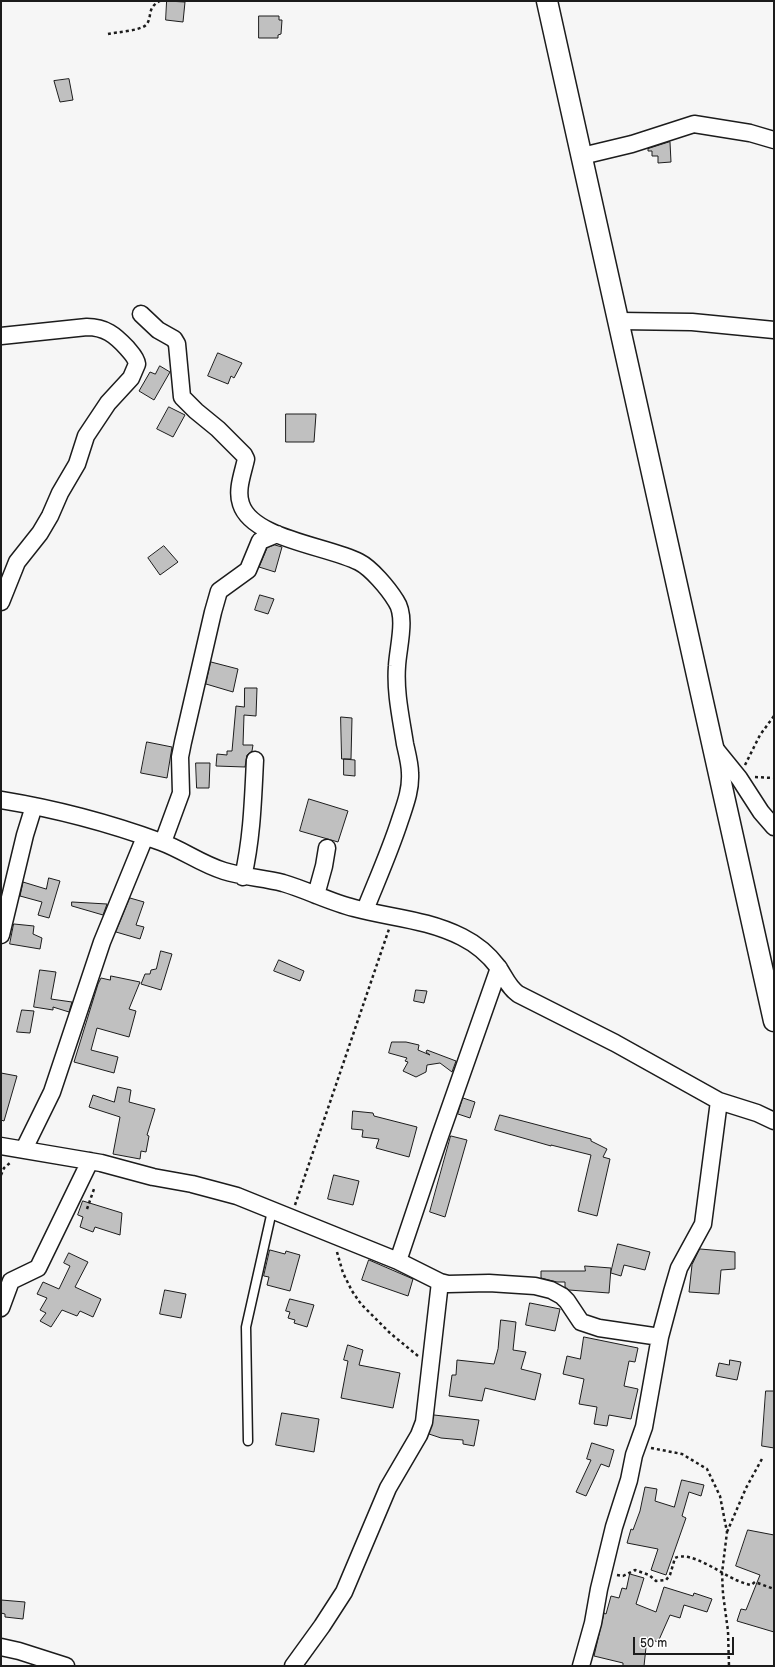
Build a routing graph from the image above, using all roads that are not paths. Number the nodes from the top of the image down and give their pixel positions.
1 (547, 1) edge
2 (774, 140) edge
3 (582, 156) junction
4 (141, 314) dead end
5 (619, 321) junction
6 (774, 330) edge
7 (1, 336) edge
8 (277, 534) junction
9 (2, 599) edge
10 (712, 745) junction
11 (255, 760) dead end
12 (1, 800) edge
13 (34, 806) junction
14 (774, 827) edge
15 (145, 837) junction
16 (163, 842) junction
17 (327, 848) dead end
18 (243, 877) junction
19 (316, 895) junction
20 (365, 910) junction
21 (1, 935) edge
22 (499, 968) junction
23 (774, 1021) edge
24 (718, 1101) junction
25 (774, 1122) edge
26 (1, 1146) edge
27 (24, 1149) junction
28 (90, 1161) junction
29 (272, 1211) junction
30 (398, 1261) junction
31 (440, 1282) junction
32 (1, 1308) edge
33 (660, 1337) junction
34 (248, 1441) dead end
35 (1, 1646) edge
36 (66, 1666) edge
37 (293, 1666) edge
38 (581, 1666) edge

1 - 3 street
2 - 3 street
3 - 5 street
4 - 8 street
5 - 6 street
5 - 10 street
7 - 9 street
8 - 16 street
8 - 20 street
10 - 14 street
10 - 23 street
11 - 18 street
12 - 13 street
13 - 15 street
13 - 21 street
15 - 16 street
15 - 27 street
16 - 18 street
17 - 19 street
18 - 19 street
19 - 20 street
20 - 22 street
22 - 24 street
22 - 30 street
24 - 25 street
24 - 33 street
26 - 27 street
27 - 28 street
28 - 29 street
28 - 32 street
29 - 30 street
29 - 34 lane
30 - 31 street
31 - 33 street
31 - 37 street
33 - 38 street
35 - 36 street

